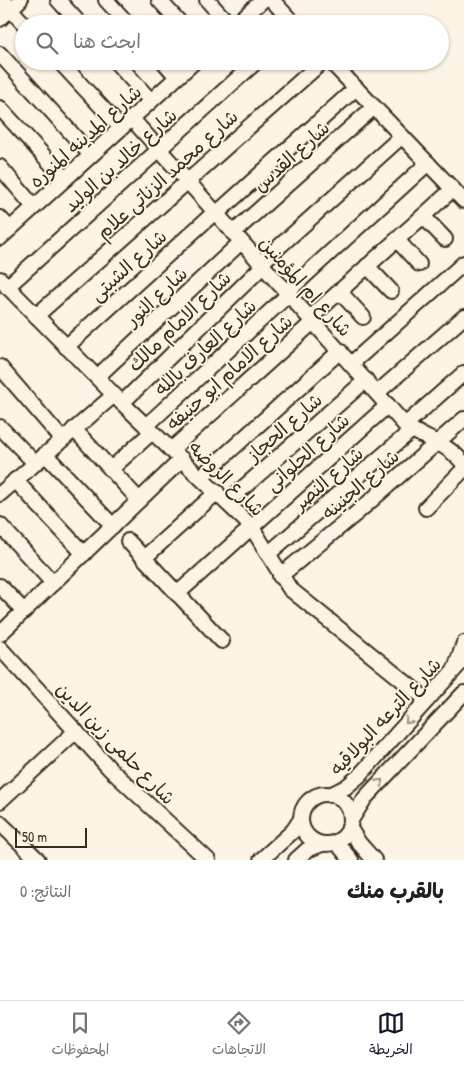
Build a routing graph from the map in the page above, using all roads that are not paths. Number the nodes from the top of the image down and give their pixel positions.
1 (58, 0) edge
2 (106, 0) edge
3 (159, 0) edge
4 (207, 0) edge
5 (263, 0) edge
6 (272, 0) edge
7 (11, 3) edge
8 (18, 15) edge
9 (72, 15) edge
10 (120, 15) edge
11 (173, 15) edge
12 (221, 15) edge
13 (246, 15) edge
14 (286, 15) edge
15 (0, 19) edge
16 (0, 54) edge
17 (67, 70) edge
18 (123, 70) edge
19 (171, 70) edge
20 (185, 70) edge
21 (247, 70) edge
22 (313, 70) edge
23 (339, 70) edge
24 (178, 77) junction
25 (356, 88) junction
26 (152, 101) junction
27 (374, 107) junction
28 (0, 108) edge
29 (132, 118) junction
30 (121, 128) junction
31 (402, 136) junction
32 (159, 150) junction
33 (91, 155) junction
34 (428, 163) junction
35 (0, 167) edge
36 (65, 179) junction
37 (187, 181) junction
38 (453, 189) junction
39 (464, 201) edge
40 (34, 206) junction
41 (216, 213) junction
42 (423, 216) junction
43 (0, 218) edge
44 (5, 233) edge
45 (237, 237) junction
46 (445, 239) dead end
47 (397, 240) junction
48 (464, 262) edge
49 (419, 264) dead end
50 (262, 265) junction
51 (367, 266) junction
52 (4, 283) edge
53 (339, 291) junction
54 (391, 291) dead end
55 (288, 293) junction
56 (36, 316) junction
57 (363, 316) dead end
58 (464, 317) edge
59 (311, 320) junction
60 (66, 347) junction
61 (340, 351) junction
62 (351, 364) junction
63 (0, 366) edge
64 (464, 373) edge
65 (97, 377) junction
66 (366, 380) junction
67 (377, 393) junction
68 (118, 399) junction
69 (388, 405) junction
70 (464, 419) edge
71 (0, 427) edge
72 (409, 428) junction
73 (74, 429) junction
74 (149, 429) junction
75 (62, 439) junction
76 (437, 442) junction
77 (176, 454) junction
78 (40, 459) junction
79 (464, 464) edge
80 (111, 469) junction
81 (464, 469) edge
82 (201, 477) junction
83 (15, 480) junction
84 (217, 492) junction
85 (0, 493) edge
86 (139, 500) junction
87 (227, 502) junction
88 (426, 508) dead end
89 (0, 526) edge
90 (112, 526) junction
91 (251, 526) junction
92 (128, 541) dead end
93 (84, 554) junction
94 (268, 554) junction
95 (144, 558) junction
96 (280, 576) junction
97 (53, 583) junction
98 (0, 586) edge
99 (177, 594) junction
100 (24, 611) junction
101 (0, 634) edge
102 (222, 641) dead end
103 (464, 643) edge
104 (0, 648) edge
105 (460, 663) edge
106 (464, 693) edge
107 (426, 700) junction
108 (76, 731) junction
109 (330, 795) junction
110 (0, 801) edge
111 (301, 819) junction
112 (0, 823) edge
113 (350, 824) junction
114 (328, 843) junction
115 (302, 858) edge
116 (38, 860) edge
117 (208, 860) edge
118 (261, 860) edge
119 (351, 860) edge
120 (374, 860) edge

1 - 9 street
2 - 10 street
3 - 11 street
4 - 12 street
5 - 13 street
6 - 14 street
7 - 8 street
7 - 15 street
16 - 33 street
17 - 30 street
18 - 26 street
19 - 24 street
20 - 24 street, شارع المدينه المنوره
21 - 32 street, شارع خالد بن الوليد
22 - 37 street, شارع محمد الزناتى علام
23 - 25 street
24 - 26 street, شارع المدينه المنوره
25 - 27 street
25 - 41 street, شارع الشبتى
26 - 29 street, شارع المدينه المنوره
27 - 31 street
27 - 45 street, شارع القدس
28 - 36 street
29 - 30 street, شارع المدينه المنوره
29 - 32 street, شارع ام المؤمنين
30 - 33 street, شارع المدينه المنوره
31 - 34 street
31 - 50 street, شارع الامام مالك
32 - 37 street, شارع ام المؤمنين
32 - 52 street, شارع خالد بن الوليد
33 - 36 street, شارع المدينه المنوره
34 - 38 street
34 - 55 street, شارع العارف بالله
35 - 40 street
36 - 40 street, شارع المدينه المنوره
37 - 41 street, شارع ام المؤمنين
37 - 56 street, شارع محمد الزناتى علام
38 - 39 street
38 - 42 street, شارع الامام ابو حنيفه
40 - 44 street, شارع المدينه المنوره
41 - 45 street, شارع ام المؤمنين
41 - 60 street, شارع الشبتى
42 - 46 street
42 - 47 street, شارع الامام ابو حنيفه
43 - 44 street
45 - 50 street, شارع ام المؤمنين
45 - 65 street, شارع النور
47 - 49 street
47 - 51 street, شارع الامام ابو حنيفه
48 - 62 street
50 - 55 street, شارع ام المؤمنين
50 - 68 street, شارع الامام مالك
51 - 53 street, شارع الامام ابو حنيفه
51 - 54 street
52 - 56 street, شارع الروضه
53 - 57 street
53 - 59 street, شارع الامام ابو حنيفه
55 - 59 street, شارع ام المؤمنين
55 - 74 street, شارع العارف بالله
56 - 60 street, شارع الروضه
58 - 67 street
59 - 61 street, شارع ام المؤمنين
59 - 77 street, شارع الامام ابو حنيفه
60 - 65 street, شارع الروضه
61 - 62 street, شارع ام المؤمنين
61 - 82 street
62 - 66 street, شارع ام المؤمنين
63 - 75 street
64 - 72 street, شارع النصر
65 - 68 street, شارع الروضه
66 - 67 street, شارع ام المؤمنين
66 - 87 street, شارع الحجاز
67 - 69 street, شارع ام المؤمنين
68 - 73 street, شارع الامام مالك
68 - 74 street, شارع الروضه
69 - 72 street, شارع ام المؤمنين
69 - 91 street, شارع الحلوانى
70 - 76 street, شارع الجنينه
71 - 78 street
72 - 76 street, شارع ام المؤمنين
72 - 94 street, شارع النصر
73 - 75 street, شارع الامام مالك
73 - 80 street
74 - 77 street, شارع الروضه
74 - 80 street, شارع العارف بالله
75 - 78 street, شارع الامام مالك
76 - 79 street, شارع ام المؤمنين
76 - 96 street, شارع الجنينه
77 - 82 street, شارع الروضه
77 - 86 street, شارع الامام ابو حنيفه
78 - 83 street, شارع الامام مالك
78 - 90 street
80 - 86 street
81 - 88 street
82 - 84 street, شارع الروضه
83 - 85 street, شارع الامام مالك
83 - 93 street
84 - 87 street, شارع الروضه
84 - 95 street
86 - 90 street, شارع الامام ابو حنيفه
87 - 91 street, شارع الروضه
89 - 97 street
90 - 93 street, شارع الامام ابو حنيفه
91 - 94 street, شارع الروضه
91 - 99 street, شارع الحلوانى
92 - 95 street
93 - 97 street, شارع الامام ابو حنيفه
94 - 96 street, شارع الروضه
95 - 99 street
96 - 107 street, شارع الروضه
97 - 100 street, شارع الامام ابو حنيفه
98 - 100 street
99 - 102 street
100 - 101 street, شارع الامام ابو حنيفه
103 - 105 street
104 - 108 street, شارع حلمى زين الدين
105 - 107 street, شارع الترعه البولاقيه
113 -> 106 street
107 -> 109 street, شارع الترعه البولاقيه
108 - 110 street
108 - 117 street, شارع حلمى زين الدين
109 - 111 street
109 - 113 street
111 - 114 street
111 - 118 street
112 - 116 street
113 - 114 street
113 - 120 street
114 - 115 street
114 - 119 street

